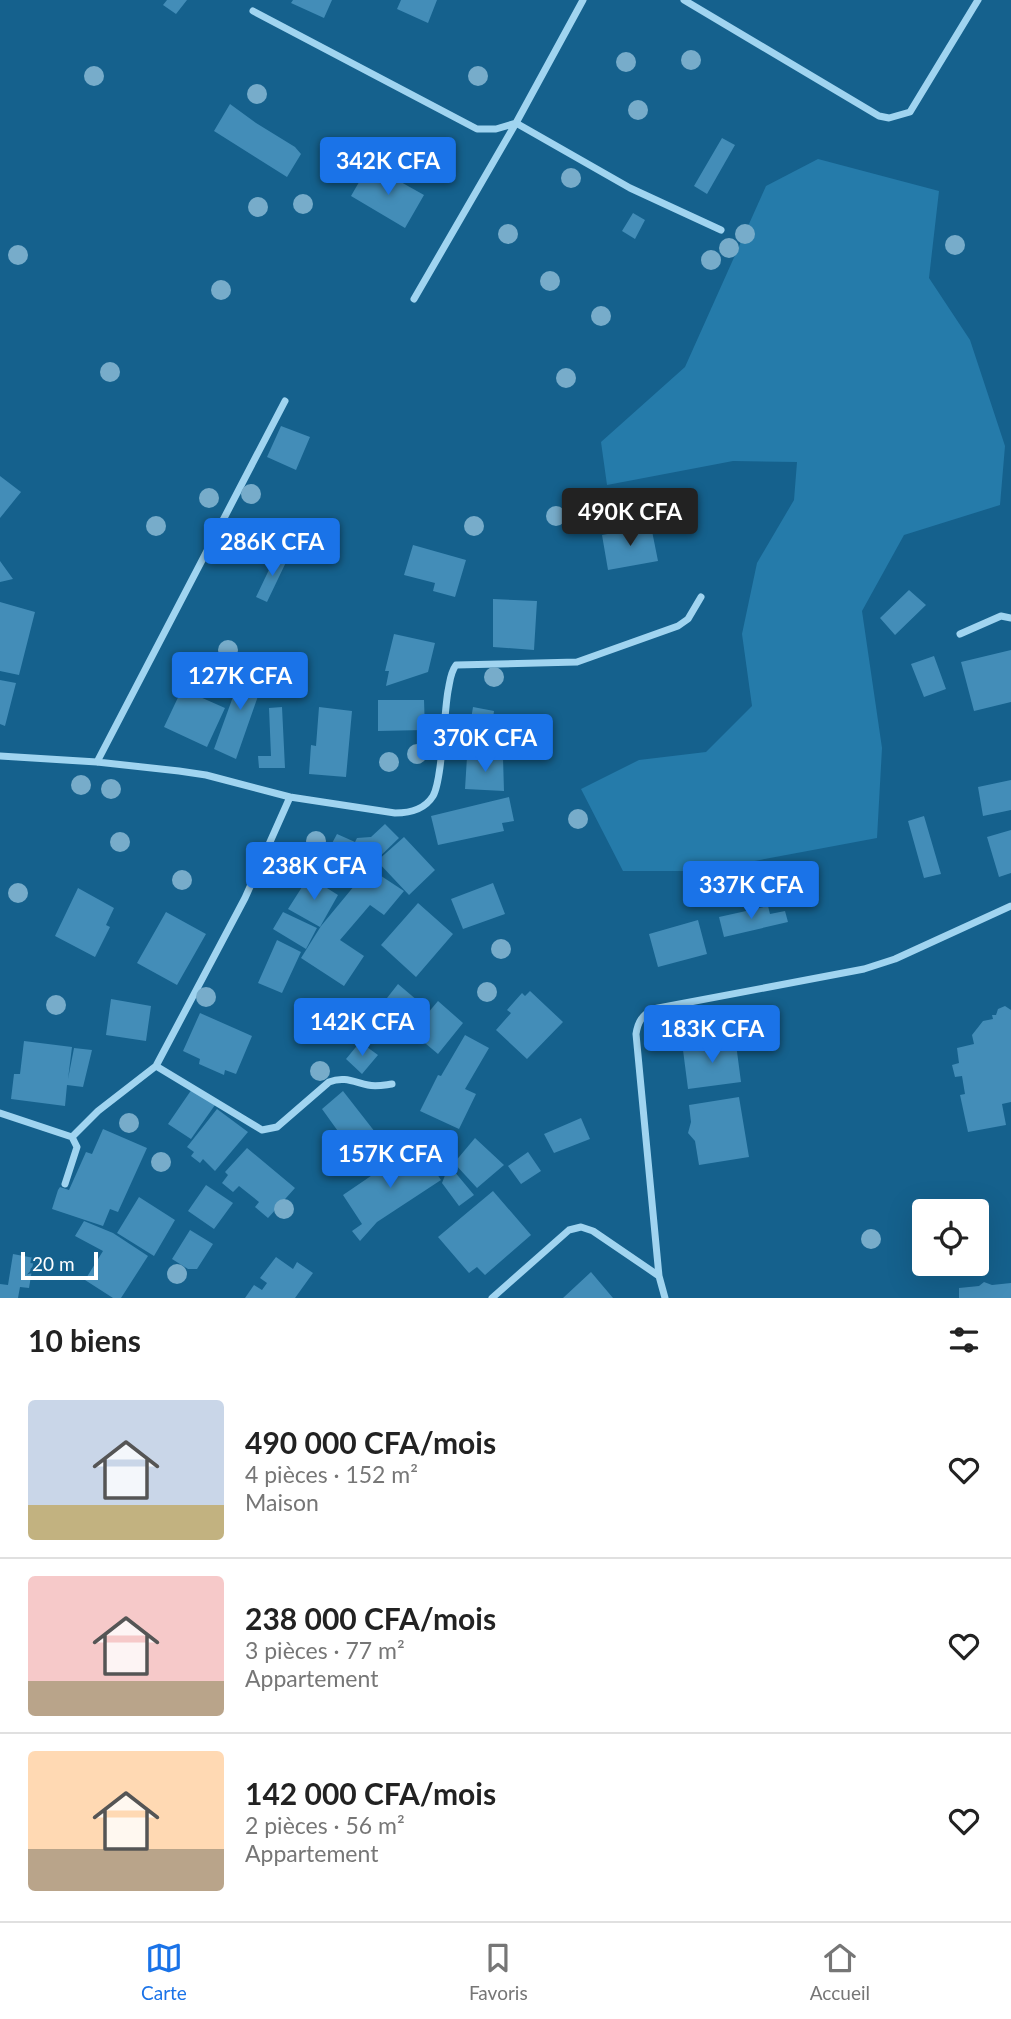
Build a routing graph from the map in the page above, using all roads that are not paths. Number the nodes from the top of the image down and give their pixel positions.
1 (583, 0) edge
2 (684, 0) edge
3 (978, 0) edge
4 (253, 10) dead end
5 (516, 123) junction
6 (721, 230) dead end
7 (414, 299) dead end
8 (285, 401) dead end
9 (701, 597) dead end
10 (1011, 618) edge
11 (960, 634) dead end
12 (0, 756) edge
13 (97, 762) junction
14 (290, 797) junction
15 (1011, 906) edge
16 (156, 1066) junction
17 (391, 1084) dead end
18 (0, 1113) edge
19 (72, 1137) junction
20 (65, 1184) dead end
21 (659, 1276) junction
22 (492, 1298) edge
23 (665, 1298) edge

1 - 5 street
2 - 3 street
4 - 5 street
5 - 6 street
5 - 7 street
8 - 13 street
9 - 14 street
10 - 11 street
12 - 13 street
13 - 14 street
14 - 16 street
15 - 21 street
16 - 17 street
16 - 19 street
18 - 19 street
19 - 20 street
21 - 22 street
21 - 23 street

